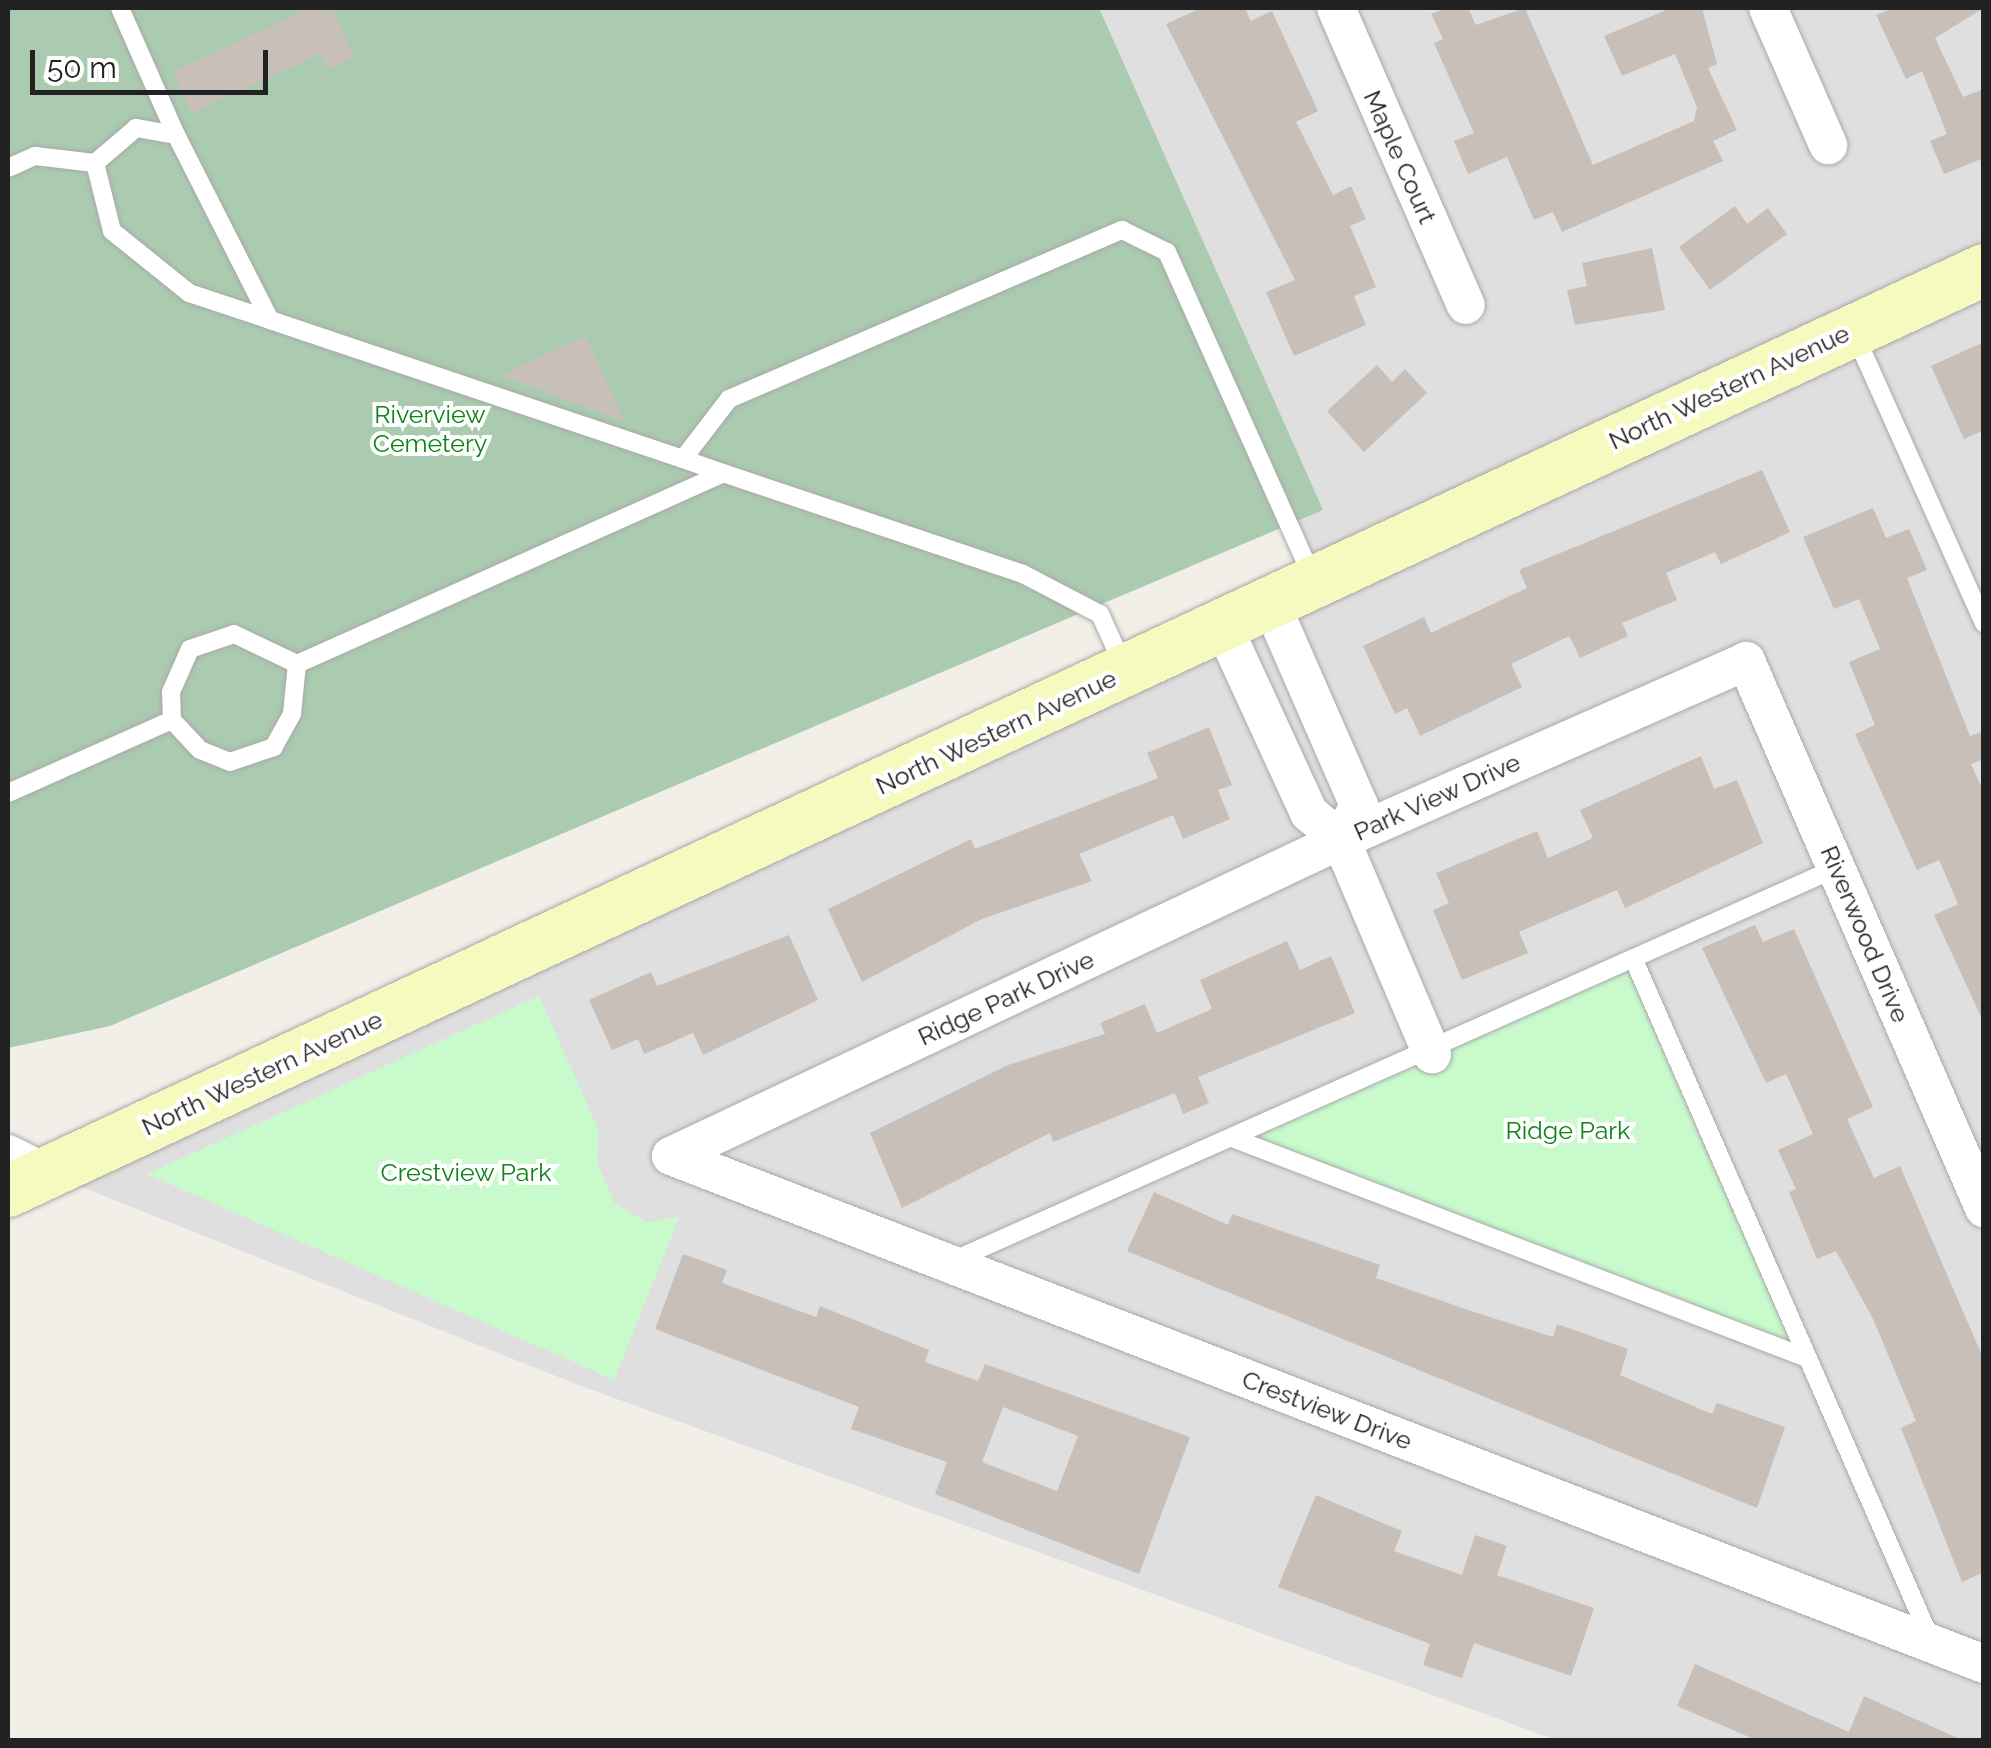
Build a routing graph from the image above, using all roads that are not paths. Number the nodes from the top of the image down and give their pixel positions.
1 (120, 8) edge
2 (1336, 8) edge
3 (1768, 8) edge
4 (176, 135) junction
5 (1828, 145) dead end
6 (95, 163) junction
7 (8, 168) edge
8 (1984, 270) edge
9 (1466, 305) dead end
10 (270, 320) junction
11 (1853, 330) junction
12 (683, 459) junction
13 (723, 472) junction
14 (1293, 593) junction
15 (1984, 624) edge
16 (1223, 626) junction
17 (1746, 661) joint
18 (297, 664) junction
19 (1126, 672) junction
20 (172, 720) junction
21 (8, 793) edge
22 (1341, 840) junction
23 (1836, 868) junction
24 (1634, 960) junction
25 (1432, 1054) junction
26 (1235, 1139) junction
27 (671, 1156) joint
28 (20, 1172) edge
29 (1984, 1208) edge
30 (948, 1263) junction
31 (1808, 1358) junction
32 (1933, 1645) junction
33 (1984, 1664) edge

1 - 4 lane
2 - 9 street, Maple Court
3 - 5 street
4 - 6 lane
4 - 10 lane
6 - 7 lane
6 - 10 lane
8 - 11 main road, North Western Avenue
10 - 12 lane
11 - 14 main road, North Western Avenue
11 - 15 lane
12 - 13 lane
12 - 14 lane
13 - 18 lane
13 - 19 lane
14 - 16 main road, North Western Avenue
14 - 22 street
16 - 19 main road, North Western Avenue
16 - 22 street
17 - 22 street, Park View Drive
17 - 23 street, Riverwood Drive
18 - 20 lane
18 - 20 lane
19 - 28 main road, North Western Avenue
20 - 21 lane
22 - 25 street, Park View Drive
22 - 27 street, Ridge Park Drive
23 - 24 lane
23 - 29 street, Riverwood Drive
24 - 25 lane
24 - 31 lane
25 - 26 lane
26 - 30 lane
26 - 31 lane
27 - 30 street, Crestview Drive
30 - 32 street, Crestview Drive
31 - 32 lane
32 - 33 street, Crestview Drive

